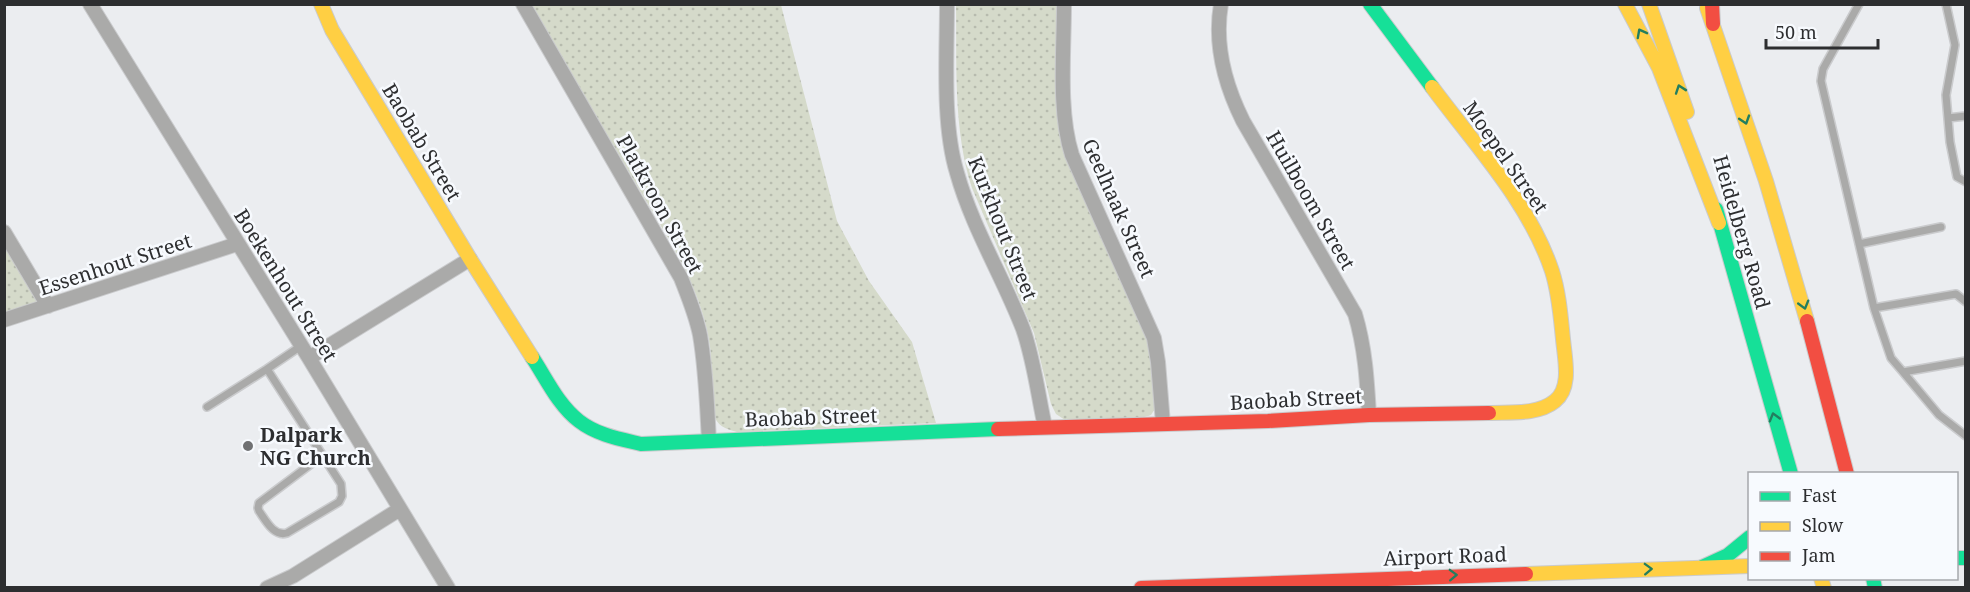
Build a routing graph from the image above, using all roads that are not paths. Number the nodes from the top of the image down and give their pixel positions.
1 (90, 4) edge
2 (321, 4) edge
3 (523, 4) edge
4 (947, 4) edge
5 (1064, 4) edge
6 (1221, 4) edge
7 (1370, 4) edge
8 (1625, 4) edge
9 (1649, 4) edge
10 (1706, 4) edge
11 (1712, 4) edge
12 (1859, 4) edge
13 (1946, 4) edge
14 (1713, 24) junction
15 (1965, 116) edge
16 (1948, 118) junction
17 (1965, 182) edge
18 (1719, 223) junction
19 (1941, 227) dead end
20 (4, 232) edge
21 (237, 244) junction
22 (1859, 244) junction
23 (470, 260) junction
24 (1965, 302) edge
25 (48, 306) junction
26 (1874, 308) junction
27 (4, 320) edge
28 (305, 352) junction
29 (1965, 360) edge
30 (267, 369) junction
31 (1903, 372) junction
32 (207, 407) dead end
33 (1539, 410) joint
34 (1369, 415) junction
35 (1163, 424) junction
36 (1045, 427) junction
37 (1965, 436) edge
38 (709, 441) junction
39 (1784, 450) junction
40 (323, 456) junction
41 (1780, 472) edge
42 (1790, 472) edge
43 (1846, 472) edge
44 (400, 509) junction
45 (1748, 538) edge
46 (1748, 566) edge
47 (1702, 567) junction
48 (267, 588) edge
49 (448, 588) edge
50 (1141, 588) edge

1 - 21 street, Boekenhout Street
2 - 23 main road, Baobab Street
3 - 38 street, Platkroon Street
4 - 36 street, Kurkhout Street
5 - 35 street, Geelhaak Street
6 - 34 street, Huilboom Street
7 - 33 main road, Moepel Street
18 -> 8 main road
18 -> 9 main road, Heidelberg Road
10 - 14 main road, Heidelberg Road
11 - 14 main road
12 - 22 lane
13 - 16 lane
14 -> 43 main road, Heidelberg Road
15 - 16 lane
16 - 17 lane
39 -> 18 main road, Heidelberg Road
19 - 22 lane
20 - 25 street
21 - 25 street, Essenhout Street
21 - 28 street, Boekenhout Street
22 - 26 lane
23 - 28 street
23 - 38 main road, Baobab Street
24 - 26 lane
25 - 27 street, Essenhout Street
26 - 31 lane
28 - 30 lane
28 - 44 street, Boekenhout Street
29 - 31 lane
30 - 32 lane
30 - 40 lane
31 - 37 lane
33 - 34 main road, Baobab Street
34 - 35 main road, Baobab Street
35 - 36 main road, Baobab Street
36 - 38 main road, Baobab Street
39 - 41 main road
39 - 42 main road, Heidelberg Road
40 - 40 lane
44 - 48 street
44 - 49 street, Boekenhout Street
45 - 47 main road
46 - 47 main road, Airport Road
50 -> 47 main road, Airport Road

